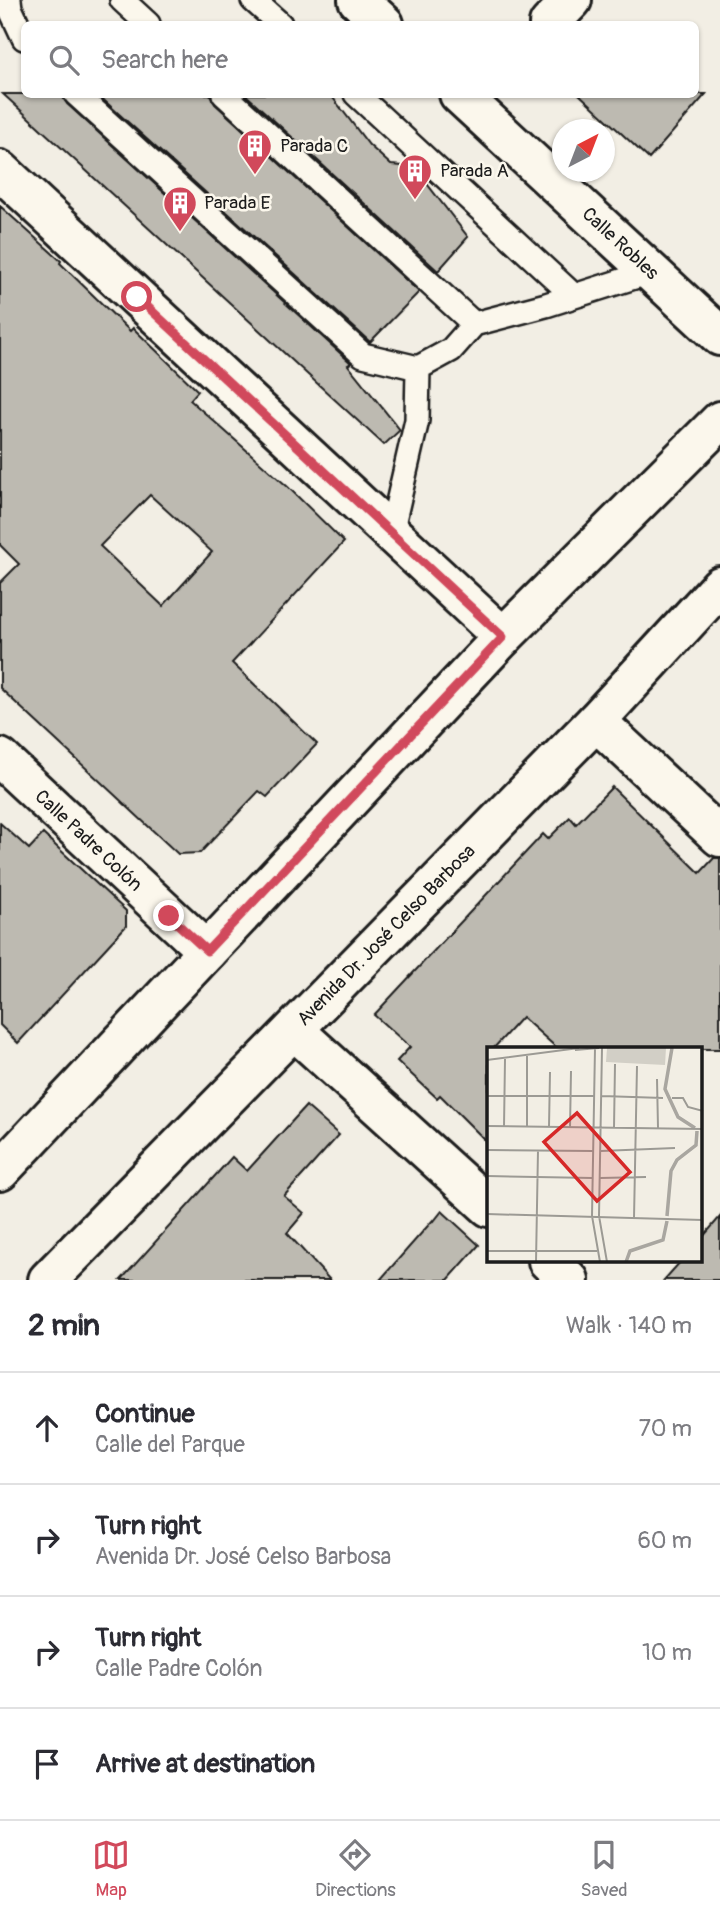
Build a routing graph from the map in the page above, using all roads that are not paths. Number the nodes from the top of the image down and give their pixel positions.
1 (9, 0) edge
2 (122, 0) edge
3 (253, 0) edge
4 (358, 0) edge
5 (572, 0) edge
6 (145, 21) edge
7 (277, 21) edge
8 (381, 21) edge
9 (552, 21) edge
10 (21, 32) edge
11 (80, 98) edge
12 (229, 98) edge
13 (360, 98) edge
14 (472, 99) edge
15 (0, 170) edge
16 (650, 272) junction
17 (574, 296) junction
18 (474, 324) junction
19 (720, 336) edge
20 (418, 369) junction
21 (720, 421) edge
22 (391, 533) junction
23 (720, 586) edge
24 (503, 637) junction
25 (596, 721) junction
26 (0, 758) edge
27 (720, 837) edge
28 (207, 951) junction
29 (294, 1030) junction
30 (0, 1171) edge
31 (487, 1205) edge
32 (549, 1262) edge
33 (48, 1280) edge
34 (569, 1280) edge

1 - 10 lane
2 - 6 lane
3 - 7 lane
4 - 8 main road
5 - 9 main road
11 - 20 lane
12 - 18 lane
13 - 17 lane
14 - 16 main road, Calle Robles
15 - 22 main road
16 - 17 lane
16 - 19 main road, Calle Robles
17 - 18 lane
18 - 20 lane
20 - 22 lane
21 - 24 main road
22 - 24 main road
23 - 25 main road, Avenida Dr. José Celso Barbosa
24 - 28 main road
25 - 27 main road
25 - 29 main road, Avenida Dr. José Celso Barbosa
26 - 28 main road, Calle Padre Colón
28 - 30 main road
29 - 31 main road
29 - 33 main road, Avenida Dr. José Celso Barbosa
32 - 34 main road

